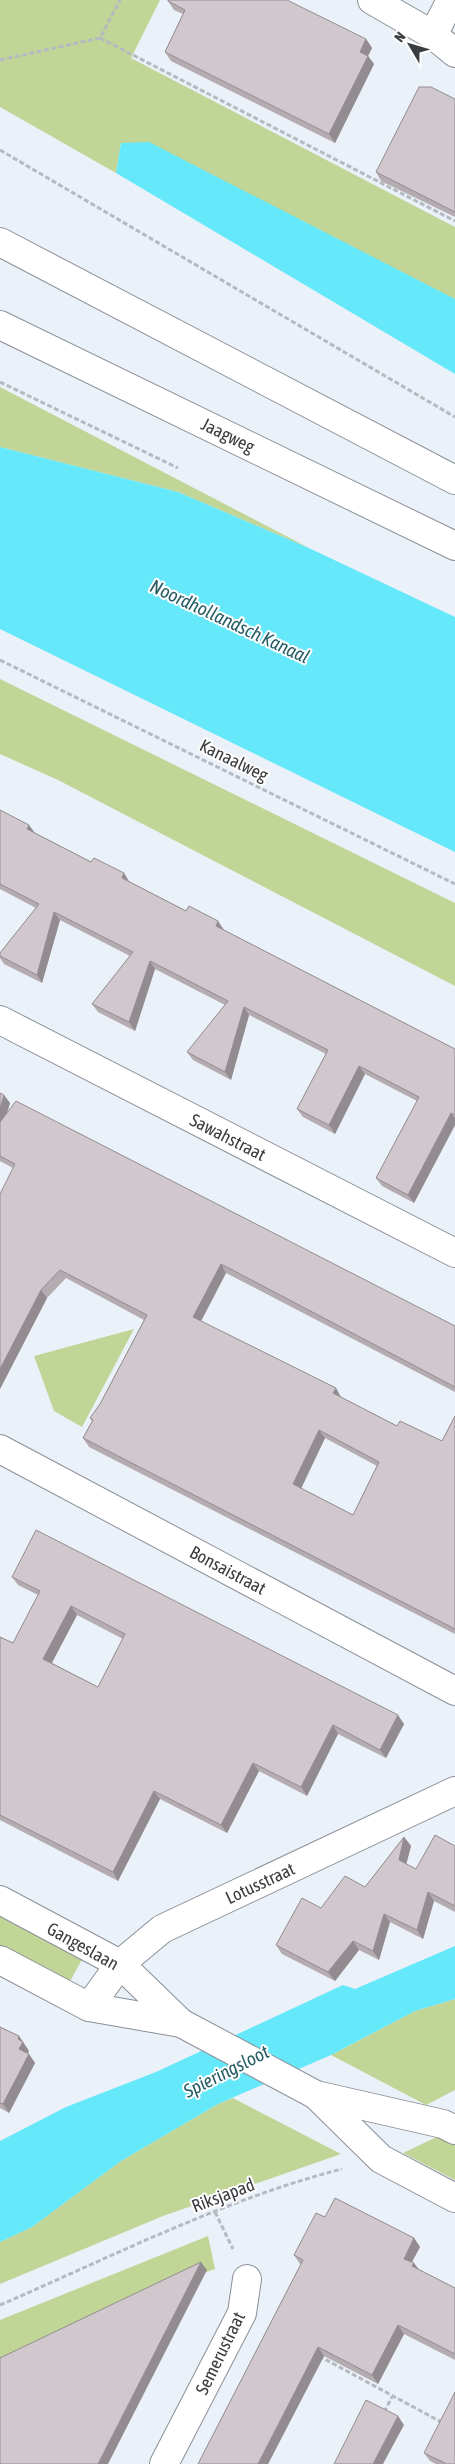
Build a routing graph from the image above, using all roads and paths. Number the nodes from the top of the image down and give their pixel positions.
1 (120, 0) edge
2 (372, 0) edge
3 (451, 0) edge
4 (433, 35) junction
5 (100, 38) junction
6 (455, 52) edge
7 (0, 60) edge
8 (0, 150) edge
9 (455, 221) edge
10 (0, 242) edge
11 (0, 325) edge
12 (0, 382) edge
13 (455, 417) edge
14 (178, 468) dead end
15 (455, 480) edge
16 (455, 546) edge
17 (0, 660) edge
18 (455, 884) edge
19 (0, 1020) edge
20 (455, 1253) edge
21 (0, 1449) edge
22 (455, 1691) edge
23 (455, 1791) edge
24 (0, 1900) edge
25 (0, 1960) edge
26 (120, 1964) junction
27 (89, 2007) junction
28 (181, 2023) junction
29 (316, 2095) junction
30 (455, 2130) edge
31 (381, 2159) junction
32 (455, 2198) edge
33 (215, 2212) junction
34 (247, 2279) joint
35 (0, 2305) edge
36 (317, 2355) edge
37 (392, 2397) junction
38 (383, 2414) edge
39 (447, 2425) edge
40 (164, 2464) edge

1 - 5 path
2 - 4 street
3 - 4 street
4 - 6 street
5 - 7 path
5 - 9 path
8 - 13 path
10 - 15 street
11 - 16 street, Jaagweg
12 - 14 path
17 - 18 path, Kanaalweg
19 - 20 street, Sawahstraat
21 - 22 street, Bonsaistraat
23 - 26 street, Lotusstraat
24 - 26 street, Gangeslaan
25 - 27 street, Gangeslaan
26 - 27 street, Lotusstraat
26 - 28 street, Gangeslaan
27 - 28 street, Gangeslaan
28 - 29 street, Gangeslaan
29 - 30 street, Gangeslaan
29 - 31 street, Gangeslaan
31 - 32 street, Gangeslaan
31 - 33 path, Riksjapad
33 - 34 path
33 - 35 path, Riksjapad
34 - 40 street, Semerustraat
36 - 37 path
37 - 38 path
37 - 39 path

